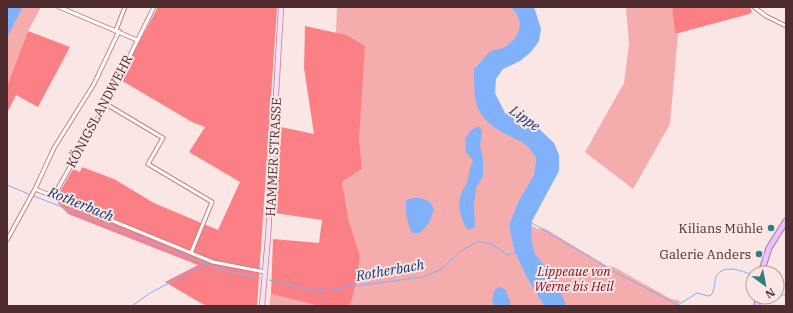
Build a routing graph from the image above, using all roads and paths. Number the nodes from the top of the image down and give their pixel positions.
1 (59, 7) edge
2 (126, 7) edge
3 (154, 7) edge
4 (281, 7) edge
5 (754, 7) edge
6 (786, 26) edge
7 (117, 30) junction
8 (137, 40) junction
9 (106, 104) junction
10 (35, 189) junction
11 (53, 197) junction
12 (786, 221) edge
13 (7, 240) edge
14 (192, 253) junction
15 (764, 265) edge
16 (265, 272) junction
17 (262, 306) edge

1 - 7 street
2 - 7 street, KÖNIGSLANDWEHR
3 - 8 street, KÖNIGSLANDWEHR
4 - 16 main road, HAMMER STRASSE
5 - 6 street
7 - 8 street
7 - 10 street, KÖNIGSLANDWEHR
8 - 9 street, KÖNIGSLANDWEHR
9 - 11 street, KÖNIGSLANDWEHR
9 - 14 street
10 - 11 street
10 - 13 street, KÖNIGSLANDWEHR
11 - 14 street
12 - 15 main road
14 - 16 street
16 - 17 main road, HAMMER STRASSE

